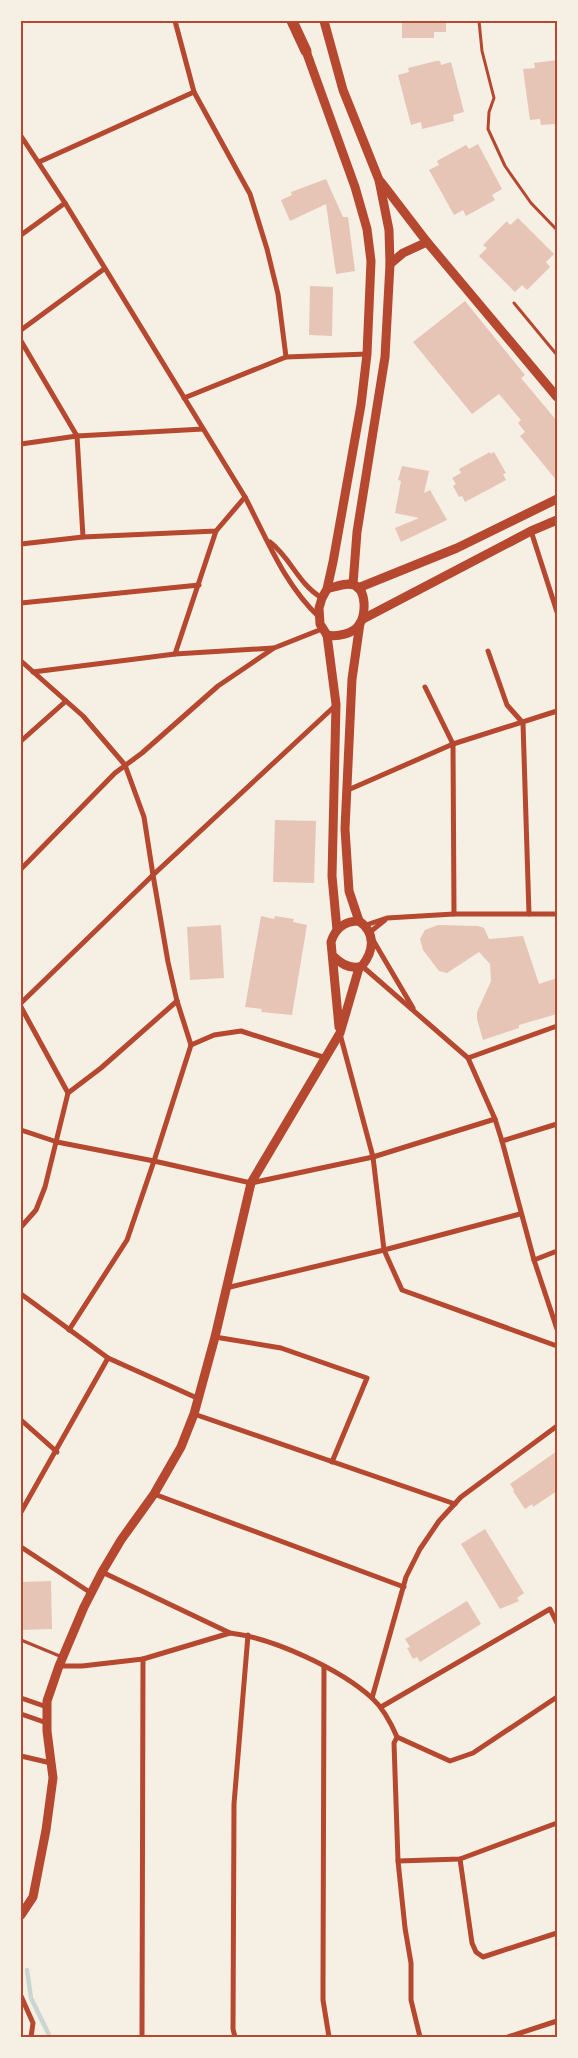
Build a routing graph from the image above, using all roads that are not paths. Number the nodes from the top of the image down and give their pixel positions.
1 (175, 21) edge
2 (292, 21) edge
3 (298, 21) edge
4 (324, 21) edge
5 (479, 21) edge
6 (306, 51) junction
7 (194, 92) junction
8 (21, 136) edge
9 (39, 162) junction
10 (379, 180) junction
11 (65, 203) junction
12 (557, 230) edge
13 (21, 235) edge
14 (426, 242) junction
15 (390, 264) junction
16 (104, 269) junction
17 (514, 303) dead end
18 (21, 330) edge
19 (21, 341) edge
20 (367, 354) junction
21 (557, 354) edge
22 (286, 357) junction
23 (557, 397) edge
24 (184, 398) junction
25 (203, 429) junction
26 (77, 436) junction
27 (21, 444) edge
28 (244, 497) junction
29 (557, 499) edge
30 (557, 520) edge
31 (216, 531) junction
32 (532, 531) junction
33 (83, 537) junction
34 (269, 542) junction
35 (21, 544) edge
36 (199, 585) junction
37 (356, 586) junction
38 (327, 589) junction
39 (322, 598) junction
40 (21, 603) edge
41 (557, 612) edge
42 (319, 618) junction
43 (362, 621) junction
44 (324, 632) junction
45 (274, 648) junction
46 (488, 651) dead end
47 (175, 654) junction
48 (21, 661) edge
49 (34, 672) junction
50 (425, 687) dead end
51 (66, 701) junction
52 (336, 704) junction
53 (557, 711) edge
54 (522, 723) junction
55 (21, 741) edge
56 (453, 744) junction
57 (125, 765) junction
58 (348, 790) junction
59 (21, 869) edge
60 (152, 875) junction
61 (454, 914) junction
62 (529, 914) junction
63 (557, 914) edge
64 (367, 929) junction
65 (337, 930) junction
66 (333, 956) junction
67 (360, 967) junction
68 (177, 1000) junction
69 (21, 1003) edge
70 (21, 1007) edge
71 (416, 1013) junction
72 (557, 1026) edge
73 (340, 1033) junction
74 (191, 1045) junction
75 (468, 1058) junction
76 (326, 1059) junction
77 (68, 1093) junction
78 (495, 1119) junction
79 (557, 1124) edge
80 (21, 1130) edge
81 (502, 1141) junction
82 (57, 1142) junction
83 (373, 1157) junction
84 (154, 1161) junction
85 (251, 1183) junction
86 (520, 1214) junction
87 (21, 1227) edge
88 (384, 1250) junction
89 (557, 1251) edge
90 (534, 1260) junction
91 (226, 1288) junction
92 (21, 1294) edge
93 (557, 1329) edge
94 (69, 1330) junction
95 (215, 1337) junction
96 (557, 1346) edge
97 (108, 1358) junction
98 (197, 1398) junction
99 (194, 1414) junction
100 (21, 1420) edge
101 (557, 1426) edge
102 (57, 1452) junction
103 (332, 1462) junction
104 (154, 1494) junction
105 (455, 1504) junction
106 (21, 1512) edge
107 (21, 1547) edge
108 (102, 1572) junction
109 (404, 1587) junction
110 (92, 1593) junction
111 (557, 1622) edge
112 (230, 1633) junction
113 (248, 1635) junction
114 (21, 1640) edge
115 (143, 1660) junction
116 (60, 1661) junction
117 (324, 1667) junction
118 (21, 1698) edge
119 (372, 1698) junction
120 (557, 1698) edge
121 (380, 1707) junction
122 (48, 1708) junction
123 (21, 1714) edge
124 (48, 1723) junction
125 (397, 1737) junction
126 (21, 1756) edge
127 (51, 1763) junction
128 (557, 1823) edge
129 (460, 1859) junction
130 (398, 1862) junction
131 (21, 1915) edge
132 (557, 1933) edge
133 (21, 1996) edge
134 (557, 2021) edge
135 (31, 2037) edge
136 (142, 2037) edge
137 (235, 2037) edge
138 (329, 2037) edge
139 (420, 2037) edge
140 (508, 2037) edge

1 - 7 street
2 - 6 main road
3 - 6 main road
4 - 10 street
5 - 12 lane
6 - 20 street
7 - 9 street
7 - 22 street
8 - 9 street
9 - 11 street
10 - 14 street
10 - 15 street
11 - 13 street
11 - 16 street
14 - 15 street
14 - 23 street
15 - 37 street
16 - 18 street
16 - 24 street
17 - 21 lane
19 - 26 street
20 - 22 street
20 - 38 street
22 - 24 street
24 - 25 street
25 - 26 street
25 - 28 street
26 - 27 street
26 - 33 street
28 - 31 street
28 - 34 street
29 - 37 street
30 - 32 street
31 - 33 street
31 - 36 street
32 - 41 street
32 - 43 street
33 - 35 street
34 - 39 street
34 - 42 street
36 - 40 street
36 - 47 street
37 - 38 street
37 - 43 street
38 - 39 street
39 - 42 street
42 - 44 street
43 - 44 street
43 - 58 street
44 - 45 street
44 - 52 street
45 - 47 street
45 - 57 street
46 - 54 street
47 - 49 street
48 - 49 street
49 - 51 street
50 - 56 street
51 - 55 street
51 - 57 street
52 - 60 street
52 - 65 street
53 - 54 street
54 - 56 street
54 - 62 street
56 - 58 street
56 - 61 street
57 - 59 street
57 - 60 street
58 - 64 street
60 - 68 street
60 - 69 street
61 - 62 street
61 - 64 street
62 - 63 street
64 - 65 street
64 - 67 street
64 - 71 street
65 - 66 street
66 - 67 street
66 - 73 street
67 - 71 street
67 - 73 street
68 - 74 street
68 - 77 street
70 - 77 street
71 - 75 street
72 - 75 street
73 - 76 street
73 - 83 street
74 - 76 street
74 - 84 street
75 - 78 street
76 - 85 street
77 - 82 street
78 - 81 street
78 - 83 street
79 - 81 street
80 - 82 street
81 - 86 street
82 - 84 street
82 - 87 street
83 - 85 street
83 - 88 street
84 - 85 street
84 - 94 street
85 - 91 street
86 - 88 street
86 - 90 street
88 - 91 street
88 - 96 street
89 - 90 street
90 - 93 street
91 - 95 street
92 - 94 street
94 - 97 street
95 - 98 street
95 - 103 street
97 - 98 street
97 - 102 street
98 - 99 street
99 - 103 street
99 - 104 street
100 - 102 street
101 - 105 street
102 - 106 street
103 - 105 street
104 - 108 street
104 - 109 street
105 - 109 street
107 - 110 street
108 - 110 street
108 - 112 street
109 - 119 street
110 - 116 street
111 - 121 street
112 - 113 street
112 - 115 street
113 - 117 street
113 - 137 street
114 - 116 lane
115 - 116 street
115 - 136 street
116 - 122 street
117 - 119 street
117 - 138 street
118 - 122 street
119 - 121 street
120 - 125 street
121 - 125 street
122 - 124 street
123 - 124 street
124 - 127 street
125 - 130 street
126 - 127 street
127 - 131 street
128 - 129 street
129 - 130 street
129 - 132 street
130 - 139 street
133 - 135 street
134 - 140 street

